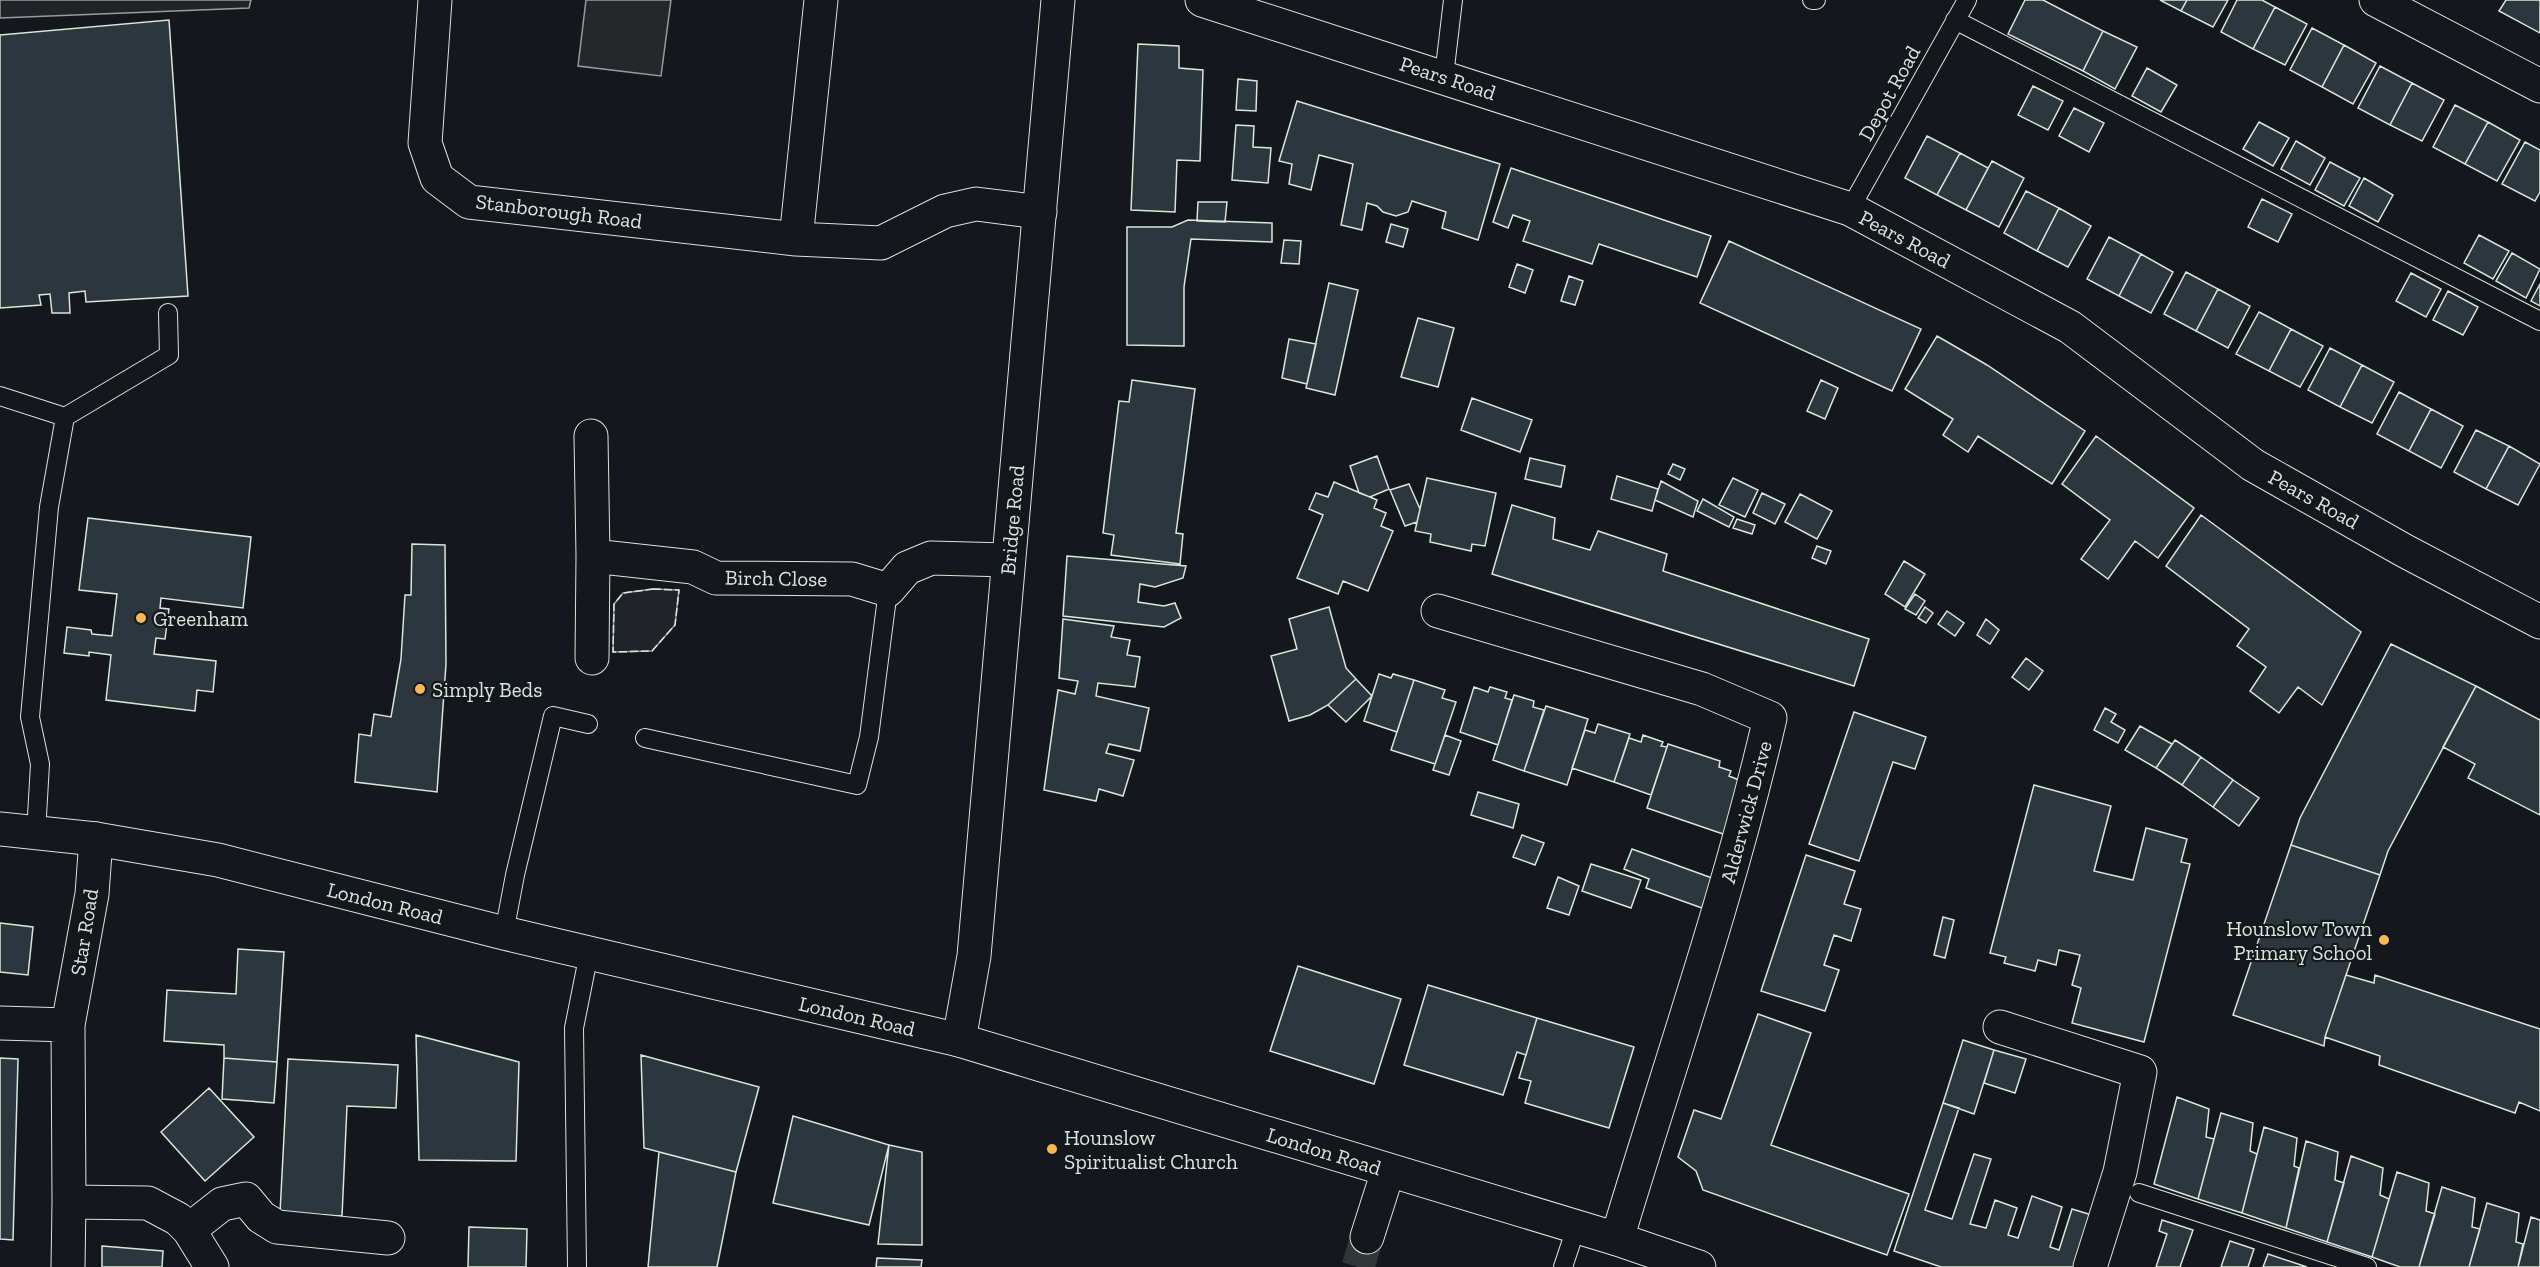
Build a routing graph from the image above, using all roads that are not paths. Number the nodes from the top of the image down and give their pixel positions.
1 (435, 0) edge
2 (821, 0) edge
3 (1058, 0) edge
4 (1203, 0) edge
5 (1453, 0) edge
6 (1967, 0) edge
7 (2376, 0) edge
8 (1955, 20) junction
9 (1444, 76) junction
10 (2540, 86) edge
11 (1850, 209) junction
12 (1040, 212) junction
13 (796, 239) junction
14 (168, 313) dead end
15 (2540, 321) edge
16 (0, 396) edge
17 (65, 417) junction
18 (591, 436) dead end
19 (593, 556) junction
20 (1008, 560) junction
21 (888, 590) junction
22 (1438, 611) dead end
23 (2540, 622) edge
24 (592, 658) dead end
25 (588, 724) dead end
26 (645, 738) dead end
27 (0, 828) edge
28 (36, 833) junction
29 (96, 839) junction
30 (504, 933) junction
31 (589, 952) junction
32 (0, 1023) edge
33 (68, 1025) junction
34 (2000, 1027) dead end
35 (959, 1040) junction
36 (1388, 1171) junction
37 (2139, 1193) dead end
38 (69, 1203) junction
39 (1576, 1228) junction
40 (189, 1230) junction
41 (1367, 1237) tunnel mouth
42 (388, 1238) dead end
43 (1617, 1239) junction
44 (68, 1267) edge
45 (212, 1267) edge
46 (577, 1267) edge
47 (1563, 1267) edge
48 (1699, 1267) edge
49 (2090, 1267) edge
50 (2367, 1267) edge

1 - 13 street, Stanborough Road
2 - 13 street
3 - 12 street, Bridge Road
4 - 9 street, Pears Road
5 - 9 lane
6 - 8 lane, Depot Road
7 - 10 street
8 - 11 lane, Depot Road
8 - 15 lane
9 - 11 street, Pears Road
11 - 23 street, Pears Road
12 - 13 street, Stanborough Road
12 - 20 street, Bridge Road
14 - 17 lane
16 - 17 lane
17 - 28 lane
18 - 19 street
19 - 21 street, Birch Close
19 - 24 street
20 - 21 street
20 - 35 street, Bridge Road
21 - 26 lane
22 - 43 street, Alderwick Drive
25 - 30 lane
27 - 28 street, London Road
28 - 29 street, London Road
29 - 30 street, London Road
29 - 33 street, Star Road
30 - 31 street, London Road
31 - 35 street, London Road
31 - 46 lane
32 - 33 street
33 - 38 street, Star Road
34 - 49 street
35 - 36 street, London Road
36 - 39 street, London Road
36 - 41 street
37 - 50 lane
38 - 40 street
38 - 44 street, Star Road
39 - 43 street, London Road
39 - 47 lane
40 - 42 street
40 - 45 street
43 - 48 street, London Road

